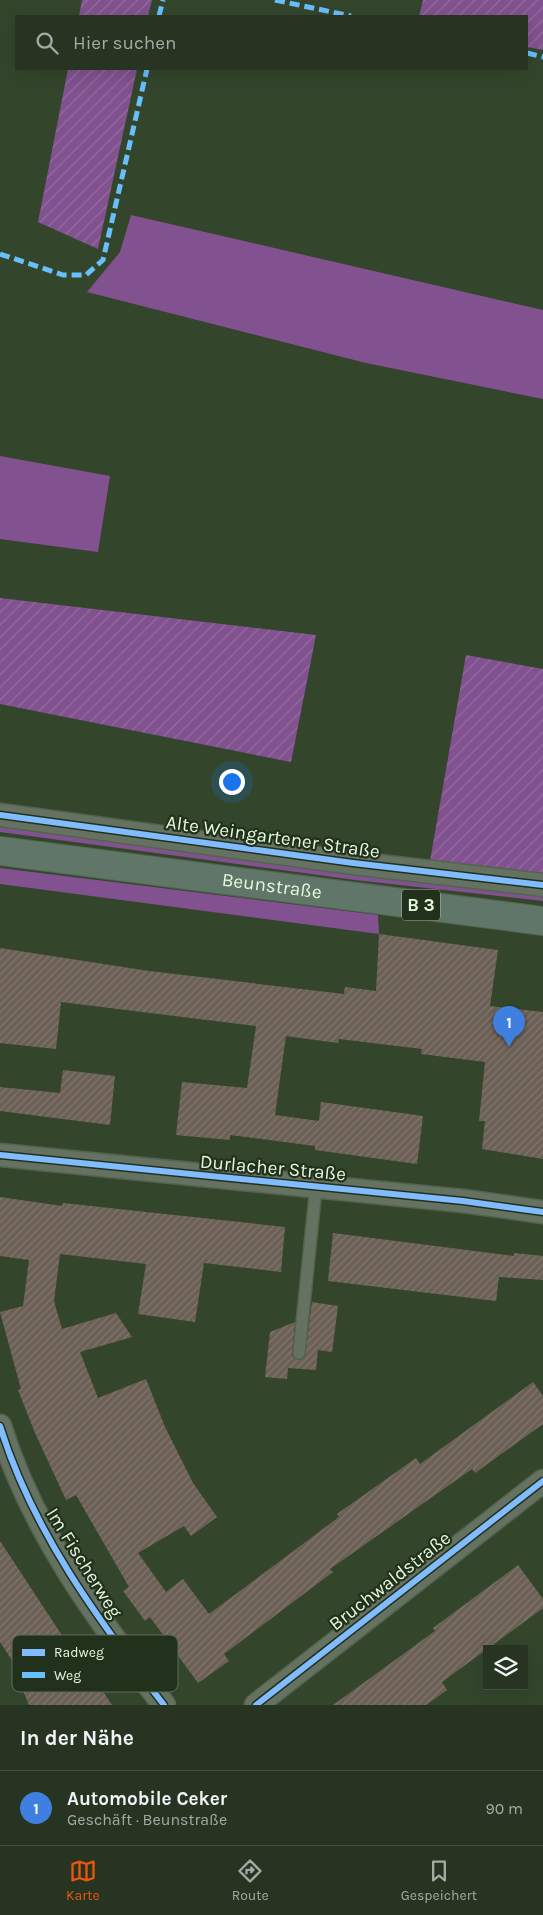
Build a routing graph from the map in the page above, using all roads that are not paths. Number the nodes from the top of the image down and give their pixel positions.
1 (0, 815) edge
2 (0, 851) edge
3 (543, 885) edge
4 (543, 921) edge
5 (0, 1155) edge
6 (316, 1187) junction
7 (543, 1212) edge
8 (300, 1353) dead end
9 (0, 1426) edge
10 (543, 1481) edge
11 (111, 1635) edge
12 (154, 1692) edge
13 (164, 1705) edge
14 (256, 1705) edge

1 - 3 street, Alte Weingartener Straße
2 - 4 main road, Beunstraße / B 3
5 - 6 street, Durlacher Straße
6 - 7 street, Durlacher Straße
6 - 8 lane
9 - 11 street, Im Fischerweg
10 - 14 street, Bruchwaldstraße
12 - 13 street, Im Fischerweg

